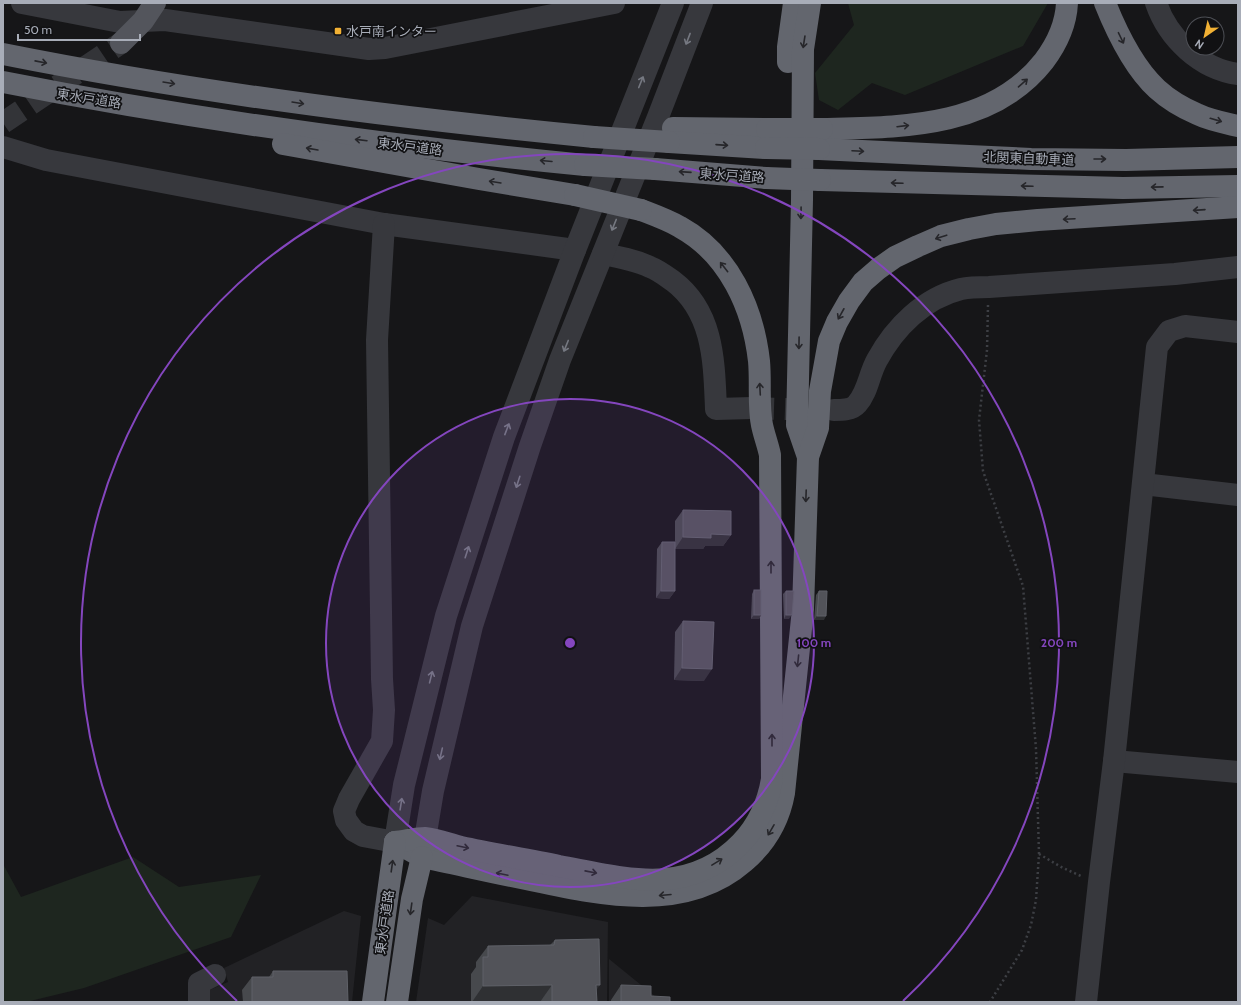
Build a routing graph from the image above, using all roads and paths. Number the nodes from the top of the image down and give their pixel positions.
1 (22, 3) edge
2 (614, 3) edge
3 (673, 3) edge
4 (702, 3) edge
5 (794, 3) edge
6 (810, 3) edge
7 (1067, 3) edge
8 (1105, 3) edge
9 (1156, 3) edge
10 (149, 12) edge
11 (121, 43) tunnel mouth
12 (3, 54) edge
13 (1238, 74) edge
14 (3, 82) edge
15 (59, 93) junction
16 (1238, 126) edge
17 (821, 139) junction
18 (3, 147) edge
19 (1238, 157) edge
20 (1238, 186) edge
21 (1238, 207) edge
22 (384, 224) junction
23 (575, 250) junction
24 (603, 254) junction
25 (1238, 267) edge
26 (989, 287) junction
27 (1238, 332) edge
28 (752, 408) tunnel mouth
29 (834, 410) tunnel mouth
30 (770, 455) junction
31 (808, 457) junction
32 (1143, 484) junction
33 (1238, 495) edge
34 (1114, 761) junction
35 (1238, 772) edge
36 (395, 842) junction
37 (423, 847) junction
38 (1039, 854) junction
39 (1099, 882) junction
40 (215, 975) dead end
41 (199, 1002) edge
42 (373, 1002) edge
43 (397, 1002) edge
44 (990, 1002) edge
45 (1086, 1002) edge

1 - 10 street
2 - 10 street
23 -> 3 street
4 -> 24 street
5 - 30 highway
6 -> 31 highway
17 -> 7 highway
8 -> 16 highway
9 - 13 street
10 - 11 main road
12 -> 17 highway, bridge
14 - 15 highway, 東水戸道路
20 -> 15 highway, 東水戸道路, bridge
30 -> 15 highway, bridge
17 -> 19 highway, 北関東自動車道
18 - 22 street
21 -> 31 highway
22 - 23 street
22 - 36 street
36 -> 23 street
24 - 28 street
24 -> 37 street
25 - 26 street
26 - 29 street
26 - 38 path
27 - 32 street
37 -> 30 highway
31 -> 37 highway
32 - 33 street
32 - 34 street
34 - 35 street
34 - 39 street
36 - 37 highway
42 -> 36 highway, 東水戸道路
37 -> 43 highway, 東水戸道路
38 - 39 path
38 - 44 path
39 - 45 street
40 - 41 street

